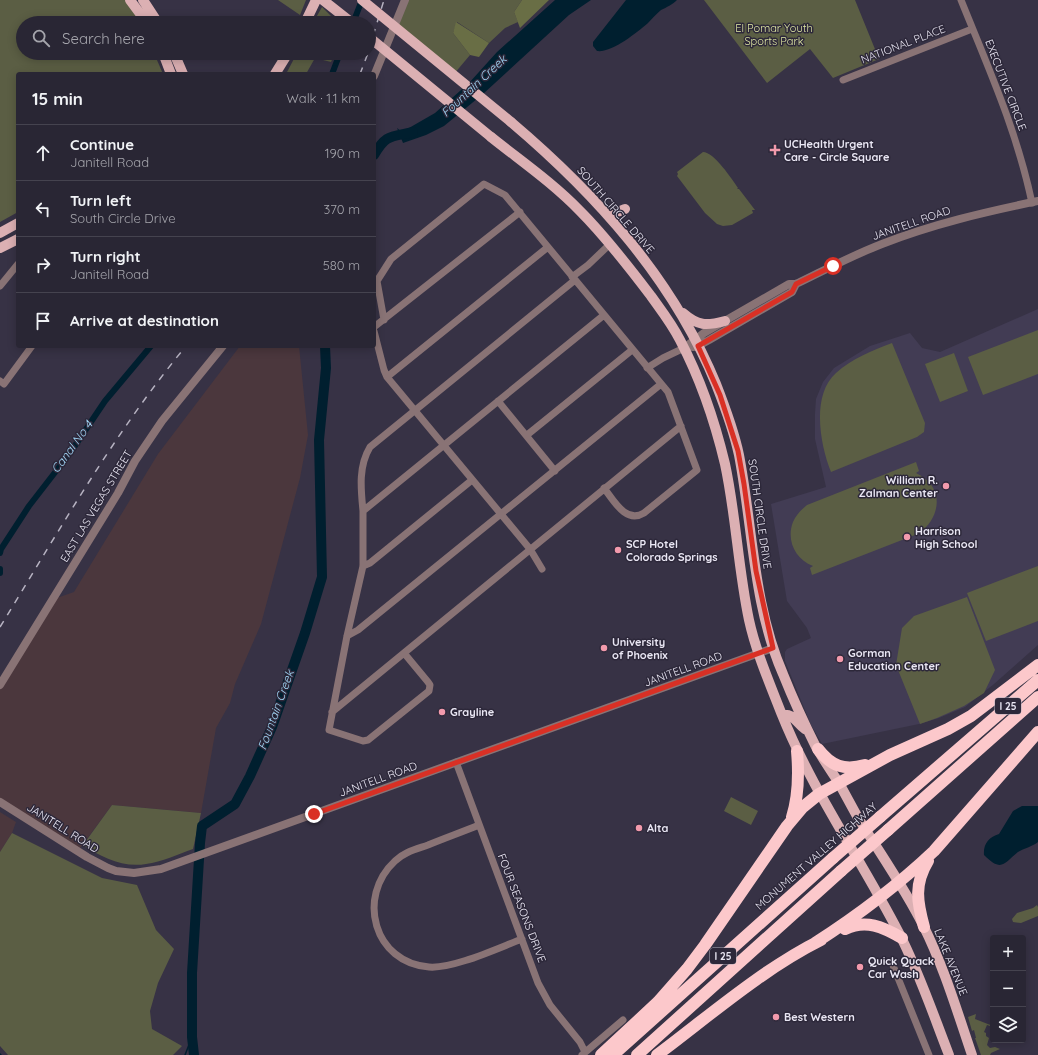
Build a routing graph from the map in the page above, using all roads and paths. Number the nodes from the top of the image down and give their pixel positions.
1 (130, 0) edge
2 (143, 0) edge
3 (316, 0) edge
4 (323, 0) edge
5 (362, 0) edge
6 (405, 0) edge
7 (961, 0) edge
8 (142, 16) edge
9 (153, 16) edge
10 (308, 16) edge
11 (343, 16) edge
12 (972, 29) junction
13 (376, 43) edge
14 (165, 60) edge
15 (177, 60) edge
16 (284, 60) edge
17 (170, 72) edge
18 (182, 72) edge
19 (276, 72) edge
20 (376, 72) edge
21 (843, 80) dead end
22 (1035, 202) edge
23 (598, 205) junction
24 (520, 212) junction
25 (16, 224) edge
26 (0, 233) edge
27 (624, 234) junction
28 (16, 240) edge
29 (610, 244) junction
30 (548, 247) junction
31 (0, 248) edge
32 (16, 266) edge
33 (574, 279) junction
34 (796, 284) junction
35 (0, 286) edge
36 (679, 310) junction
37 (604, 315) junction
38 (384, 320) junction
39 (725, 321) junction
40 (376, 326) edge
41 (376, 339) edge
42 (697, 343) junction
43 (30, 348) edge
44 (221, 348) edge
45 (684, 348) junction
46 (632, 350) junction
47 (647, 368) junction
48 (387, 377) junction
49 (661, 384) junction
50 (1, 385) edge
51 (498, 401) junction
52 (414, 411) junction
53 (681, 426) junction
54 (527, 435) junction
55 (444, 446) junction
56 (555, 471) junction
57 (472, 480) junction
58 (604, 488) junction
59 (363, 511) junction
60 (501, 515) junction
61 (530, 549) junction
62 (363, 566) junction
63 (542, 569) dead end
64 (347, 636) junction
65 (773, 648) junction
66 (404, 653) junction
67 (759, 653) junction
68 (1038, 665) edge
69 (1038, 680) edge
70 (0, 685) edge
71 (1038, 697) edge
72 (332, 712) junction
73 (782, 715) junction
74 (808, 730) junction
75 (1038, 732) edge
76 (818, 749) junction
77 (798, 751) junction
78 (890, 755) junction
79 (456, 762) junction
80 (839, 783) junction
81 (819, 794) junction
82 (0, 802) edge
83 (790, 822) junction
84 (479, 825) junction
85 (934, 851) junction
86 (898, 882) junction
87 (879, 898) junction
88 (924, 927) junction
89 (902, 938) junction
90 (522, 939) junction
91 (815, 943) junction
92 (892, 963) dead end
93 (623, 1020) dead end
94 (583, 1053) edge
95 (600, 1055) edge
96 (613, 1055) edge
97 (637, 1055) edge
98 (657, 1055) edge
99 (929, 1055) edge
100 (949, 1055) edge
101 (972, 1055) edge

1 - 8 main road
2 - 9 main road
3 - 10 main road
4 - 11 main road
5 - 23 main road, SOUTH CIRCLE DRIVE, bridge
6 - 20 street
7 - 12 street, EXECUTIVE CIRCLE
12 - 21 street, NATIONAL PLACE
12 - 22 street, EXECUTIVE CIRCLE
13 - 29 main road, bridge
14 - 17 main road
15 - 18 main road
16 - 19 main road
22 - 34 street, JANITELL ROAD
23 - 27 main road, SOUTH CIRCLE DRIVE
23 - 27 main road
24 - 30 street
24 - 38 street
24 - 38 street
25 - 26 main road
27 - 36 main road, SOUTH CIRCLE DRIVE
28 - 31 main road
29 - 33 street
29 - 45 main road
30 - 33 street
30 - 48 street
32 - 35 street
33 - 37 street
33 - 52 street
34 - 39 street, JANITELL ROAD
34 - 42 street, JANITELL ROAD
36 - 39 main road
36 - 42 main road, SOUTH CIRCLE DRIVE
37 - 46 street
37 - 51 street
38 - 40 street
39 - 42 street, JANITELL ROAD
41 - 48 street
42 - 45 street, JANITELL ROAD
42 - 65 main road, SOUTH CIRCLE DRIVE
43 - 50 street
44 - 70 street, EAST LAS VEGAS STREET
45 - 47 street, JANITELL ROAD
45 - 67 main road
46 - 47 street
46 - 54 street
47 - 49 street
48 - 52 street
49 - 53 street
49 - 56 street
51 - 54 street
51 - 55 street
52 - 55 street
52 - 59 street
53 - 58 street
53 - 58 street
54 - 56 street
55 - 57 street
55 - 59 street
56 - 60 street
57 - 60 street
57 - 62 street
58 - 61 street
59 - 62 street
60 - 61 street
60 - 64 street
61 - 63 street
61 - 66 street
62 - 64 street
64 - 72 street
65 - 67 street, JANITELL ROAD
65 - 74 main road, SOUTH CIRCLE DRIVE
66 - 72 street
66 - 72 street
67 - 73 main road
67 - 79 street, JANITELL ROAD
68 - 78 highway
69 - 96 highway, MONUMENT VALLEY HIGHWAY / I 25, bridge
71 - 97 highway, I 25, bridge
73 - 74 main road
73 - 77 main road
74 - 76 main road, SOUTH CIRCLE DRIVE
75 - 85 highway
76 - 78 highway
76 - 80 main road, SOUTH CIRCLE DRIVE
77 - 81 main road
77 - 83 highway
78 - 80 highway
79 - 82 street, JANITELL ROAD
79 - 84 street, FOUR SEASONS DRIVE
80 - 81 highway
80 - 86 main road, SOUTH CIRCLE DRIVE
81 - 83 highway
81 - 87 main road
83 - 95 highway
84 - 90 street, FOUR SEASONS DRIVE
84 - 90 street
85 - 86 highway
85 - 88 highway
86 - 87 highway
86 - 88 main road, LAKE AVENUE
87 - 89 main road
87 - 91 highway
88 - 101 main road, LAKE AVENUE
89 - 91 highway
89 - 100 main road
90 - 94 street, FOUR SEASONS DRIVE
91 - 98 highway
92 - 99 street
93 - 94 street

